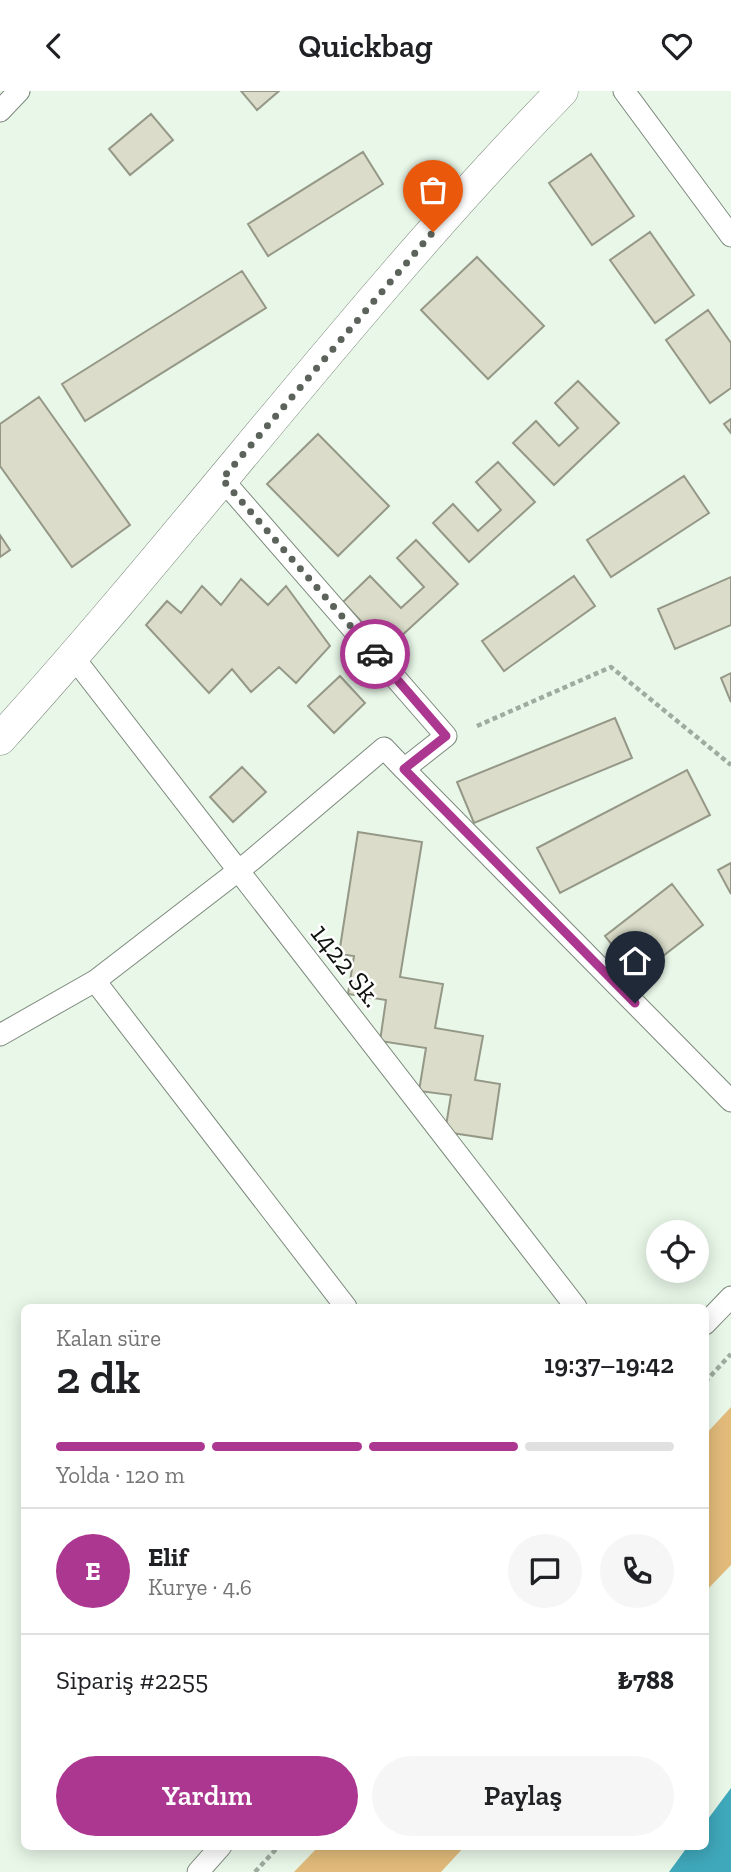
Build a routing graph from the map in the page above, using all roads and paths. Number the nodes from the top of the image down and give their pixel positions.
1 (19, 91) edge
2 (562, 91) edge
3 (624, 91) edge
4 (0, 111) edge
5 (731, 236) edge
6 (222, 479) junction
7 (74, 658) junction
8 (477, 726) dead end
9 (3, 727) edge
10 (731, 765) edge
11 (404, 769) junction
12 (237, 869) junction
13 (95, 981) junction
14 (0, 1035) edge
15 (731, 1101) edge
16 (731, 1297) edge
17 (344, 1304) edge
18 (574, 1304) edge
19 (709, 1320) edge
20 (731, 1354) edge
21 (709, 1378) edge
22 (217, 1850) edge
23 (275, 1850) edge
24 (198, 1872) edge
25 (255, 1872) edge

1 - 4 street
2 - 6 main road
3 - 5 street
6 - 7 main road
6 - 11 street
7 - 9 main road
7 - 12 street, 1422 Sk.
8 - 10 path
11 - 12 street
11 - 15 street
12 - 13 street
12 - 18 street, 1422 Sk.
13 - 14 street
13 - 17 street
16 - 19 street
20 - 21 path
22 - 24 street
23 - 25 path

